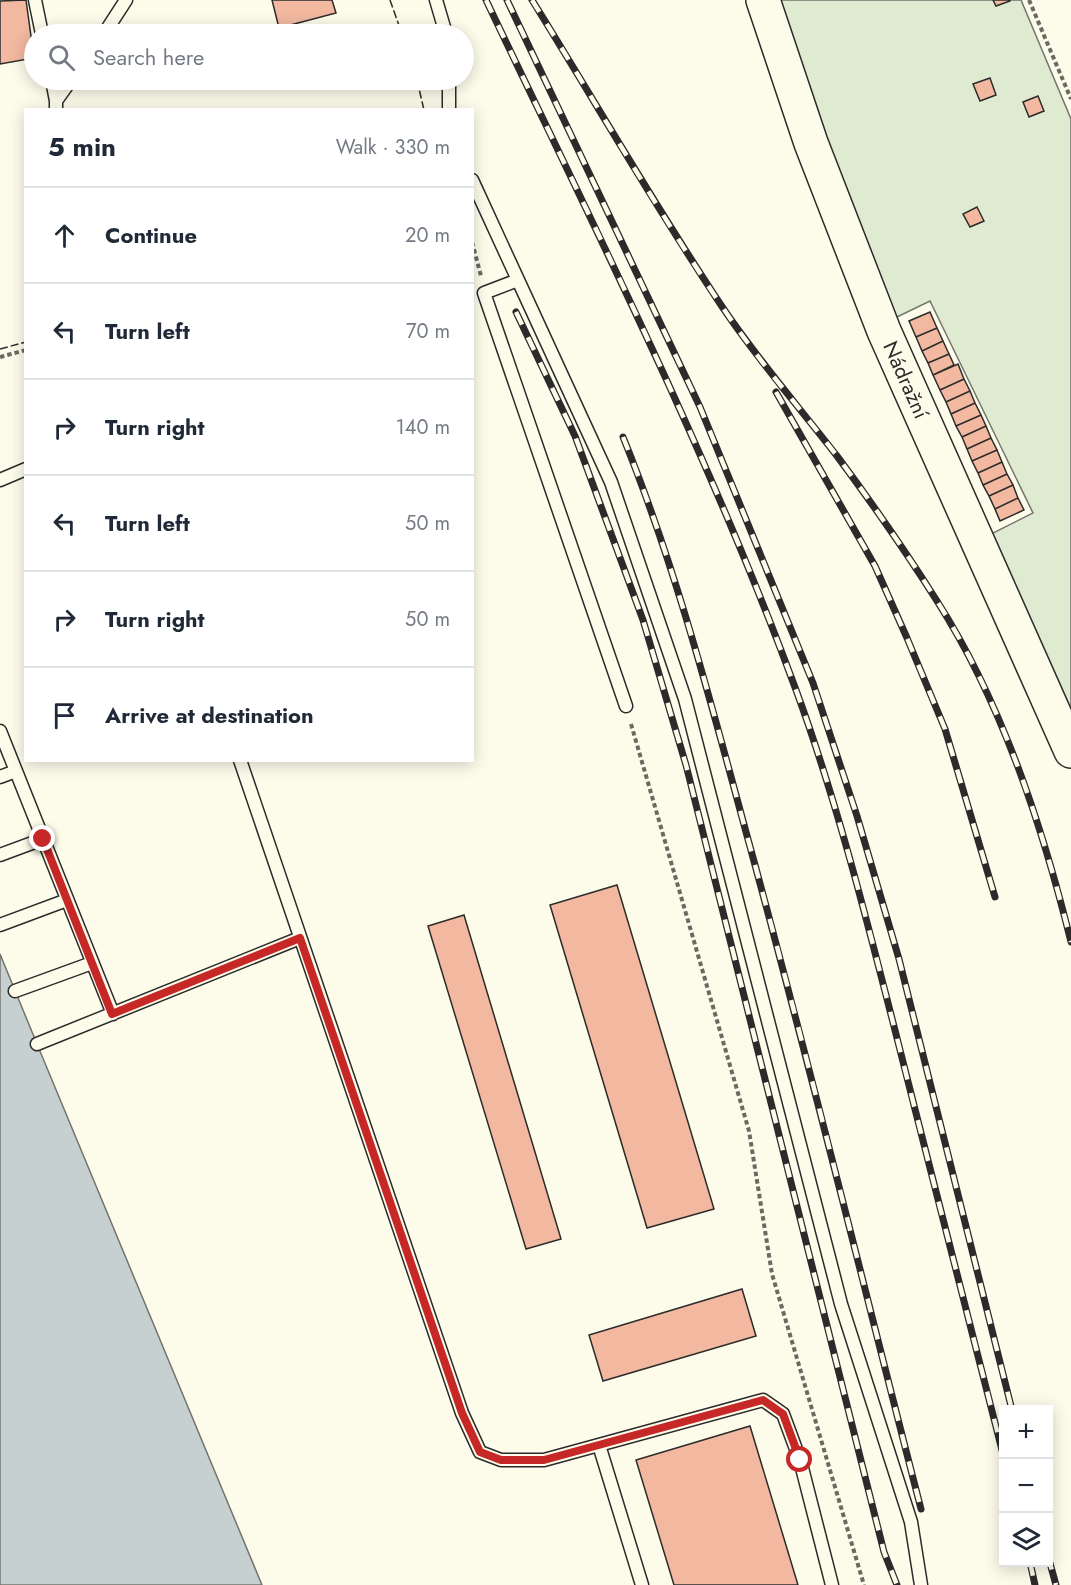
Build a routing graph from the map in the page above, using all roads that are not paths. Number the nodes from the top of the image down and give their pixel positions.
1 (36, 0) edge
2 (126, 0) edge
3 (436, 0) edge
4 (763, 0) edge
5 (40, 24) edge
6 (110, 24) edge
7 (443, 24) edge
8 (54, 90) edge
9 (65, 90) edge
10 (449, 90) edge
11 (56, 105) edge
12 (449, 108) edge
13 (474, 184) edge
14 (518, 280) junction
15 (24, 470) edge
16 (0, 480) edge
17 (626, 706) road end
18 (0, 731) edge
19 (1071, 751) edge
20 (241, 762) edge
21 (16, 771) junction
22 (0, 777) edge
23 (43, 839) junction
24 (0, 855) edge
25 (67, 900) junction
26 (0, 925) edge
27 (300, 938) junction
28 (92, 963) junction
29 (15, 991) dead end
30 (112, 1014) junction
31 (38, 1044) dead end
32 (599, 1445) junction
33 (642, 1585) edge
34 (832, 1585) edge
35 (921, 1585) edge

1 - 5 lane
2 - 6 lane
3 - 7 lane
4 - 19 main road, Nádražní
8 - 11 lane
9 - 11 lane
10 - 12 lane
13 - 14 lane
14 - 17 lane
14 - 35 lane
15 - 16 lane
18 - 21 lane
20 - 27 lane
21 - 22 lane
21 - 23 lane
23 - 24 lane
23 - 25 lane
25 - 26 lane
25 - 28 lane
27 - 30 lane
27 - 32 lane
28 - 29 lane
28 - 30 lane
30 - 31 lane
32 - 33 lane
32 - 34 lane

